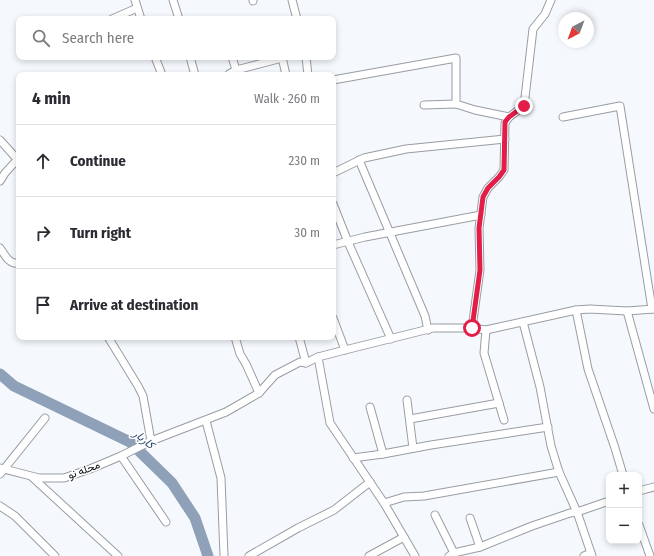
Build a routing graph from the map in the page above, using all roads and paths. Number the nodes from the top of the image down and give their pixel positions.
1 (135, 0) edge
2 (173, 0) edge
3 (292, 0) edge
4 (551, 0) edge
5 (137, 8) junction
6 (119, 16) edge
7 (140, 16) edge
8 (178, 16) edge
9 (296, 16) edge
10 (156, 60) edge
11 (191, 60) edge
12 (232, 60) edge
13 (272, 60) edge
14 (283, 60) edge
15 (306, 60) edge
16 (161, 72) edge
17 (194, 72) edge
18 (230, 72) edge
19 (233, 72) edge
20 (285, 72) edge
21 (308, 72) edge
22 (336, 79) edge
23 (456, 104) junction
24 (424, 105) dead end
25 (509, 117) junction
26 (563, 117) dead end
27 (505, 139) junction
28 (0, 140) edge
29 (16, 158) edge
30 (359, 160) junction
31 (16, 161) edge
32 (336, 172) edge
33 (0, 181) edge
34 (336, 212) edge
35 (481, 215) junction
36 (390, 233) junction
37 (348, 242) junction
38 (336, 244) edge
39 (0, 248) edge
40 (16, 264) edge
41 (653, 309) edge
42 (576, 310) junction
43 (627, 311) junction
44 (523, 322) junction
45 (336, 326) edge
46 (472, 328) junction
47 (428, 330) junction
48 (486, 330) junction
49 (391, 339) junction
50 (110, 340) edge
51 (236, 340) edge
52 (300, 340) edge
53 (345, 350) junction
54 (318, 357) junction
55 (306, 363) junction
56 (259, 393) junction
57 (407, 400) dead end
58 (499, 403) junction
59 (370, 408) dead end
60 (654, 409) edge
61 (45, 418) dead end
62 (410, 419) junction
63 (504, 420) dead end
64 (206, 421) junction
65 (548, 427) junction
66 (150, 442) junction
67 (413, 448) junction
68 (383, 454) junction
69 (121, 456) junction
70 (352, 458) junction
71 (1, 470) edge
72 (558, 472) junction
73 (622, 472) edge
74 (31, 476) junction
75 (370, 482) junction
76 (654, 487) edge
77 (642, 490) edge
78 (606, 502) edge
79 (384, 503) junction
80 (0, 506) edge
81 (577, 512) junction
82 (435, 515) dead end
83 (470, 518) dead end
84 (166, 522) dead end
85 (642, 534) edge
86 (404, 537) junction
87 (480, 547) junction
88 (452, 555) edge
89 (592, 555) edge
90 (55, 556) edge
91 (118, 556) edge
92 (224, 556) edge
93 (249, 556) edge
94 (369, 556) edge
95 (415, 556) edge
96 (584, 556) edge
97 (650, 556) edge

1 - 5 street
2 - 8 street
3 - 9 street
4 - 25 street
5 - 6 street
5 - 7 street
10 - 16 street
11 - 17 street
12 - 18 street
13 - 19 street
14 - 20 street
15 - 21 street
22 - 23 street
23 - 24 street
23 - 25 street
25 - 27 street
26 - 41 street
27 - 30 street
27 - 35 street
28 - 29 street
30 - 32 street
30 - 36 street
31 - 33 street
34 - 37 street
35 - 36 street
35 - 46 street
36 - 37 street
36 - 47 street
37 - 38 street
37 - 49 street
39 - 40 street
41 - 43 street
42 - 43 street
42 - 44 street
42 - 73 street
43 - 60 street
44 - 48 street
44 - 65 street
45 - 53 street
46 - 47 street, محله نو
46 - 48 street, محله نو
47 - 49 street, محله نو
48 - 58 street
49 - 53 street, محله نو
50 - 66 street
51 - 56 street
52 - 55 street
53 - 54 street, محله نو
54 - 55 street, محله نو
54 - 70 street
55 - 56 street, محله نو
56 - 64 street, محله نو
57 - 62 street
58 - 62 street
58 - 63 street
59 - 68 street
61 - 71 street
62 - 67 street
64 - 66 street, محله نو
64 - 92 street
65 - 67 street
65 - 72 street
66 - 69 street, محله نو
67 - 68 street
68 - 70 street
69 - 74 street, محله نو
69 - 84 street
70 - 75 street
71 - 74 street, محله نو
72 - 79 street
72 - 81 street
74 - 91 street
75 - 79 street
75 - 93 street
76 - 77 street
78 - 81 street
79 - 86 street
80 - 90 street
81 - 87 street
81 - 89 street
82 - 88 street
83 - 87 street
85 - 97 street
86 - 94 street
86 - 95 street
87 - 88 street
89 - 96 street

